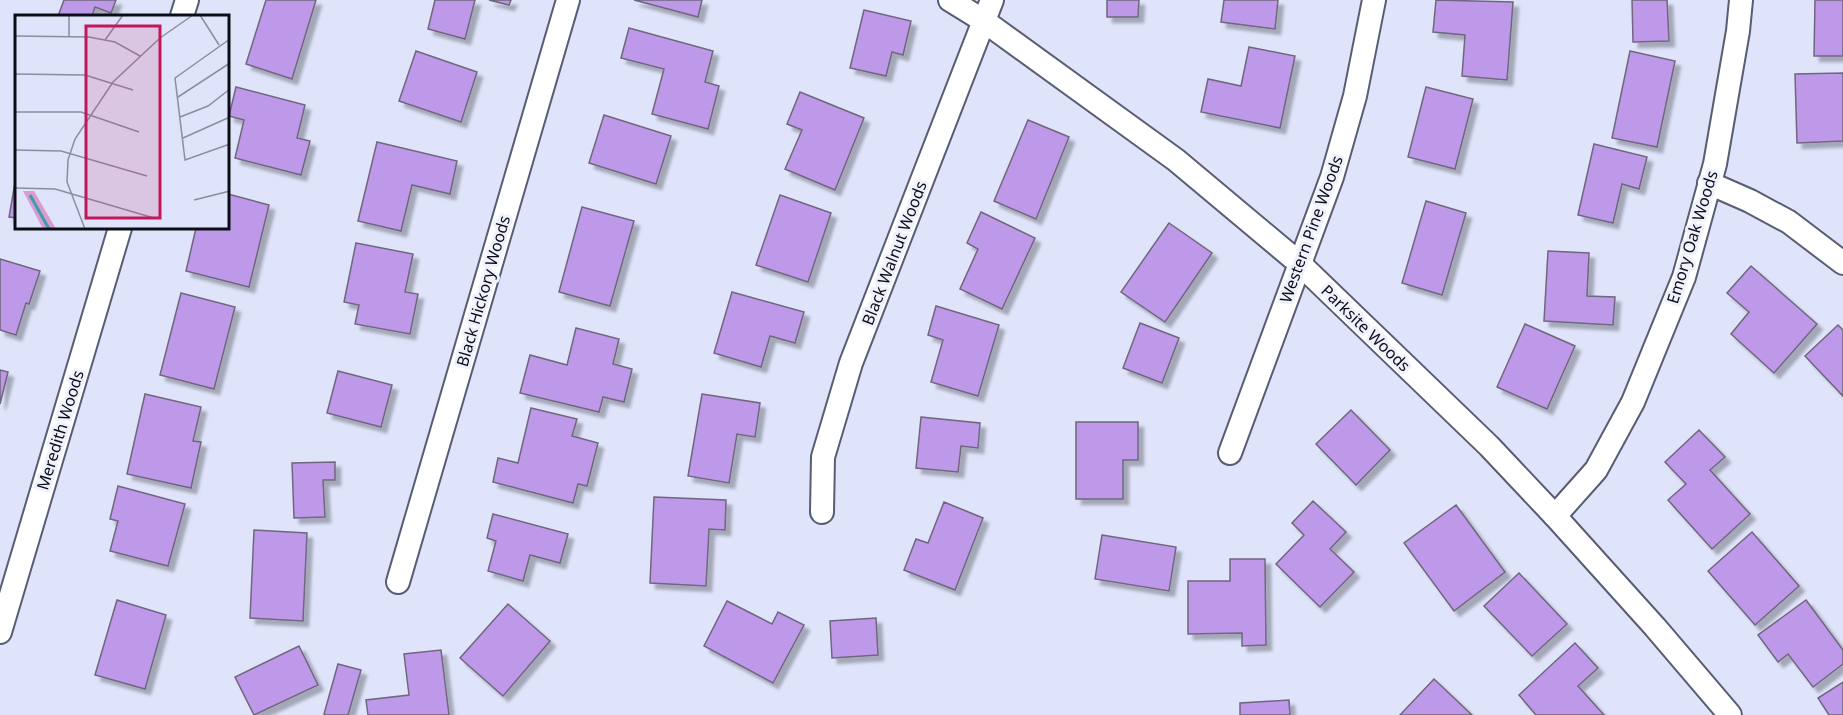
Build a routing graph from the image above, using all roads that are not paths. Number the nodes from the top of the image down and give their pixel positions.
1 (187, 0) edge
2 (568, 0) edge
3 (950, 0) edge
4 (993, 0) edge
5 (1374, 0) edge
6 (1741, 0) edge
7 (182, 15) edge
8 (984, 21) junction
9 (1709, 183) junction
10 (119, 230) edge
11 (1299, 263) junction
12 (1843, 263) edge
13 (1230, 453) dead end
14 (822, 512) dead end
15 (1555, 516) junction
16 (398, 582) dead end
17 (0, 632) edge
18 (1730, 715) edge

1 - 7 street
2 - 16 street, Black Hickory Woods
3 - 8 street, Parksite Woods
4 - 8 street, Black Walnut Woods
5 - 11 street, Western Pine Woods
6 - 9 street, Emory Oak Woods
8 - 11 street, Parksite Woods
8 - 14 street, Black Walnut Woods
9 - 12 street
9 - 15 street, Emory Oak Woods
10 - 17 street, Meredith Woods
11 - 13 street, Western Pine Woods
11 - 15 street, Parksite Woods
15 - 18 street, Parksite Woods

